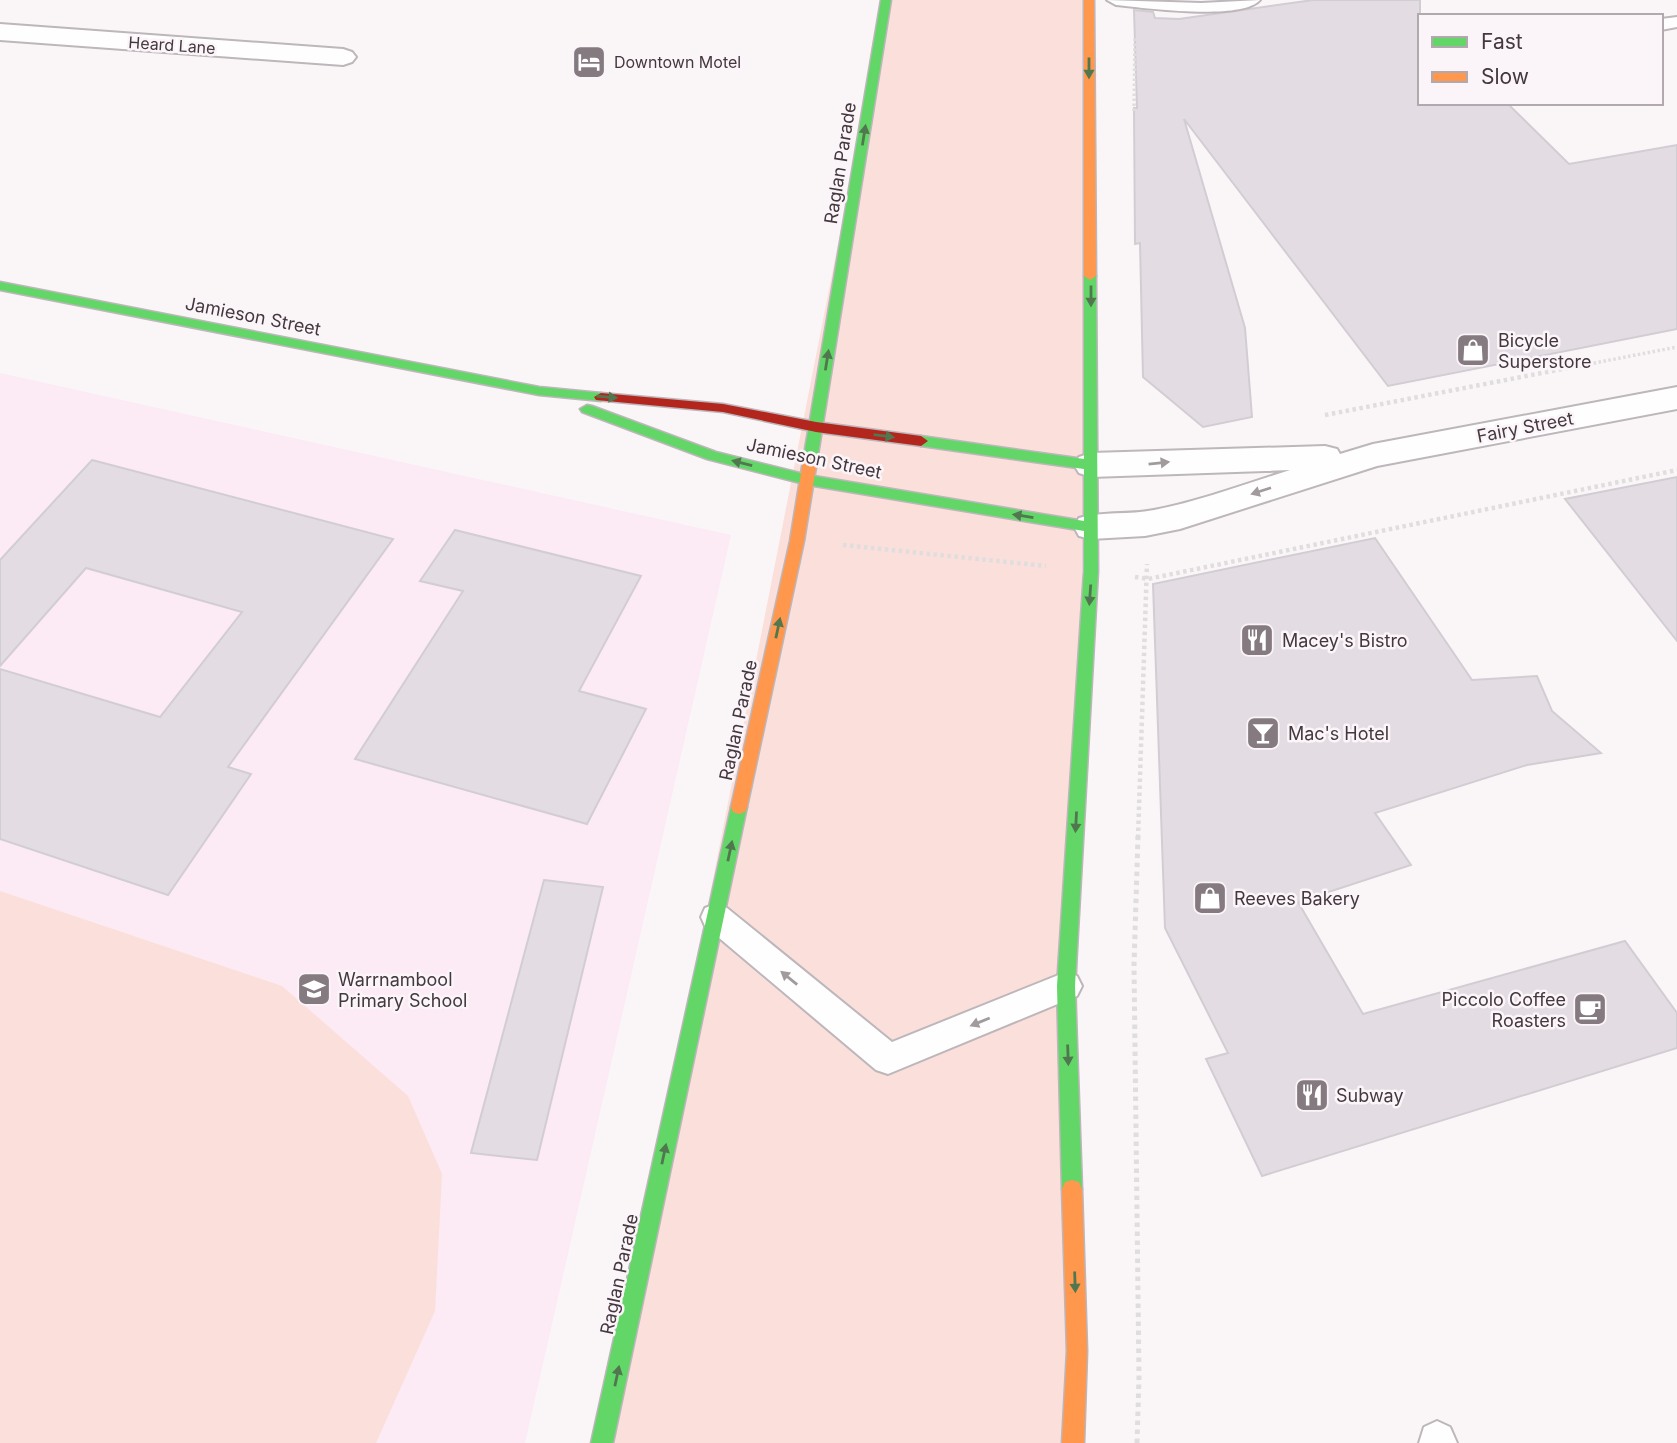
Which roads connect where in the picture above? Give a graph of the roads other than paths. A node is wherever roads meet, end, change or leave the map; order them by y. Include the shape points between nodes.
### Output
1 (886, 0) edge
2 (1089, 0) edge
3 (1116, 0) edge
4 (1251, 0) edge
5 (0, 32) edge
6 (343, 57) dead end
7 (0, 286) edge
8 (539, 391) junction
9 (1677, 398) edge
10 (816, 427) junction
11 (1373, 455) junction
12 (1091, 465) junction
13 (808, 480) junction
14 (1091, 527) junction
15 (716, 917) junction
16 (1066, 986) junction
17 (602, 1443) edge
18 (1073, 1443) edge

10 -> 1 main road, Raglan Parade
2 -> 12 main road
3 - 4 lane via 1201,8
5 - 6 street, Heard Lane
7 - 8 main road, Jamieson Street
8 -> 10 main road, Jamieson Street via 723,408
13 -> 8 main road, Jamieson Street via 712,456
9 - 11 street, Fairy Street
10 -> 12 main road, Jamieson Street
10 - 13 main road, Raglan Parade
12 -> 11 street, Fairy Street
11 -> 14 street, Fairy Street via 1180,517
12 - 14 main road
14 -> 13 main road, Jamieson Street
15 -> 13 main road, Raglan Parade
14 -> 16 main road
16 -> 15 lane via 888,1059
17 -> 15 main road, Raglan Parade
16 -> 18 main road via 1077,1351

